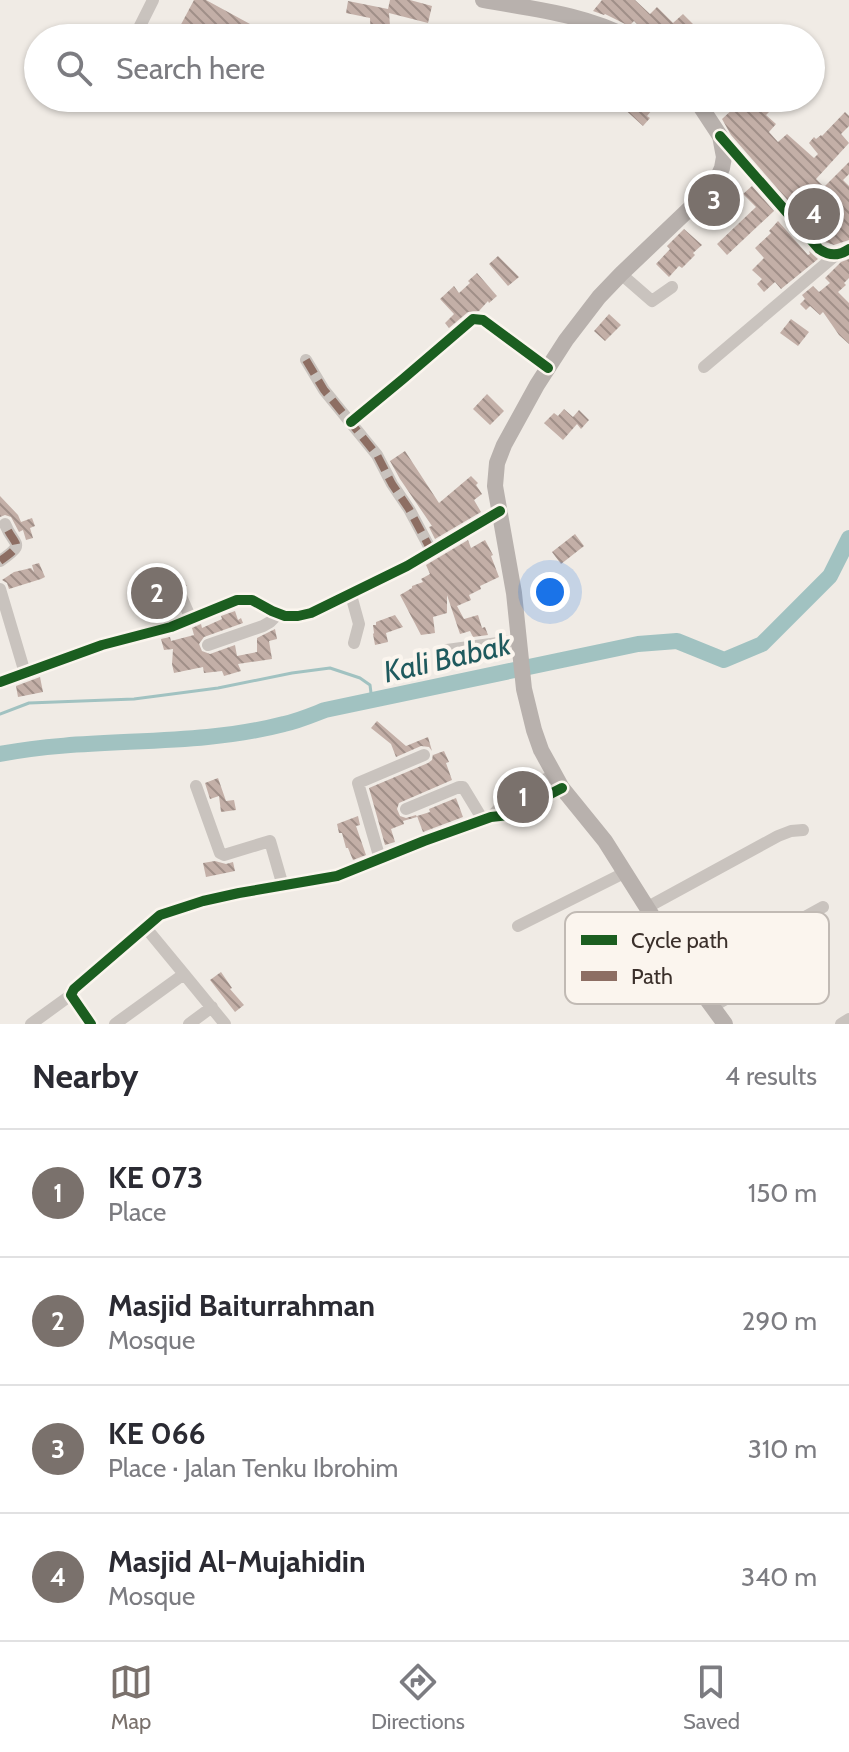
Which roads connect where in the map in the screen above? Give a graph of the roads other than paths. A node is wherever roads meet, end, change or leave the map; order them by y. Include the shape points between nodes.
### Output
1 (153, 0) edge
2 (483, 0) edge
3 (522, 3) edge
4 (141, 24) edge
5 (597, 24) edge
6 (704, 112) edge
7 (720, 136) junction
8 (843, 252) edge
9 (621, 274) junction
10 (672, 287) dead end
11 (306, 360) dead end
12 (704, 367) dead end
13 (548, 368) junction
14 (351, 422) junction
15 (500, 511) junction
16 (5, 524) dead end
17 (432, 552) junction
18 (0, 561) edge
19 (0, 589) edge
20 (180, 594) dead end
21 (351, 595) junction
22 (278, 614) junction
23 (191, 619) junction
24 (354, 643) dead end
25 (520, 643) junction
26 (208, 645) dead end
27 (447, 650) dead end
28 (25, 673) junction
29 (0, 682) edge
30 (424, 755) dead end
31 (558, 782) junction
32 (196, 786) dead end
33 (406, 809) dead end
34 (487, 818) junction
35 (803, 830) dead end
36 (380, 859) junction
37 (626, 872) junction
38 (283, 886) junction
39 (823, 907) dead end
40 (646, 908) junction
41 (649, 912) edge
42 (814, 912) edge
43 (518, 926) dead end
44 (146, 928) junction
45 (184, 974) junction
46 (71, 995) junction
47 (736, 1004) edge
48 (212, 1007) junction
49 (717, 1018) edge
50 (849, 1019) edge
51 (31, 1024) edge
52 (91, 1024) edge
53 (115, 1024) edge
54 (189, 1024) edge
55 (225, 1024) edge
56 (841, 1024) edge

1 - 4 street
2 - 3 main road
3 - 5 main road
6 - 7 main road
7 - 8 street via 816,247 826,253
7 - 9 main road via 724,157 718,177
8 - 12 street
9 - 10 street via 652,301
9 - 13 main road
11 - 14 street
13 - 14 street via 483,320 473,319
13 - 15 main road via 500,452 495,486
14 - 17 street via 377,455
15 - 17 street
15 - 25 main road
16 - 18 street via 16,545
17 - 21 street
19 - 28 street
20 - 23 street
21 - 22 street via 305,615
21 - 24 street via 359,624
22 - 23 street via 242,599
22 - 26 street via 263,626
23 - 28 street
25 - 27 street
25 - 31 main road via 534,730
28 - 29 street
30 - 36 street via 358,783
31 - 34 street via 504,803
31 - 37 main road
32 - 38 street via 220,853 270,841
33 - 34 street via 463,787
34 - 36 street
35 - 40 street via 778,836
36 - 38 street via 337,876
37 - 40 main road
37 - 43 street
38 - 44 street via 203,901 160,915
39 - 42 street
40 - 41 main road
44 - 45 street
44 - 46 street
45 - 48 street
45 - 53 street
46 - 51 street
46 - 52 street
47 - 49 street
48 - 54 street
48 - 55 street
50 - 56 street

